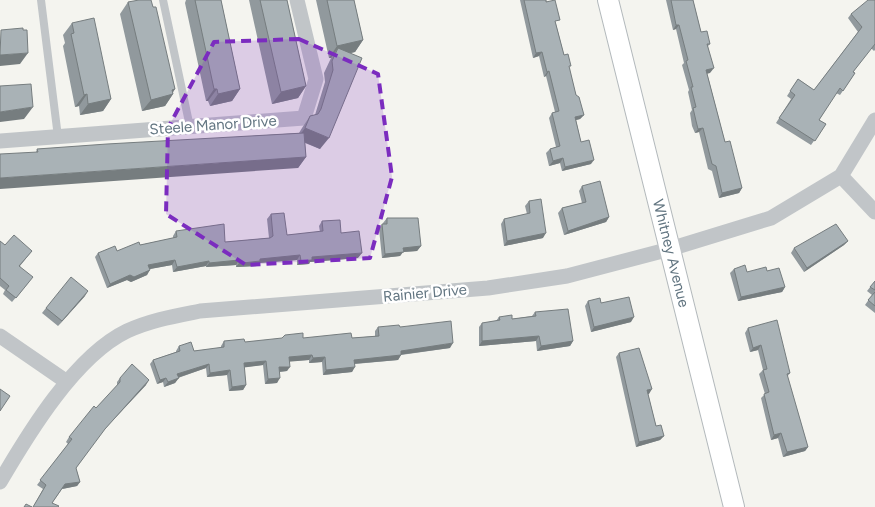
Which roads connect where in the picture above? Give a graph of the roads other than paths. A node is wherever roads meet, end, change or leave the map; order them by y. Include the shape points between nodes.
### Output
1 (41, 0) edge
2 (164, 0) edge
3 (297, 0) edge
4 (608, 0) edge
5 (875, 120) edge
6 (190, 127) junction
7 (58, 137) junction
8 (0, 141) edge
9 (841, 176) junction
10 (875, 212) edge
11 (670, 249) junction
12 (0, 336) edge
13 (68, 382) junction
14 (0, 482) edge
15 (734, 507) edge

1 - 7 lane
2 - 6 lane
3 - 6 street, Steele Manor Drive via 316,79 304,118
4 - 11 main road, Whitney Avenue
5 - 9 street, Rainier Drive
6 - 7 street, Steele Manor Drive
7 - 8 street, Steele Manor Drive
9 - 10 street
9 - 11 street, Rainier Drive via 771,218
11 - 13 street, Rainier Drive via 567,276 488,288 200,311 160,318 125,332 96,352
11 - 15 main road, Whitney Avenue
12 - 13 street
13 - 14 street, Rainier Drive via 22,443

